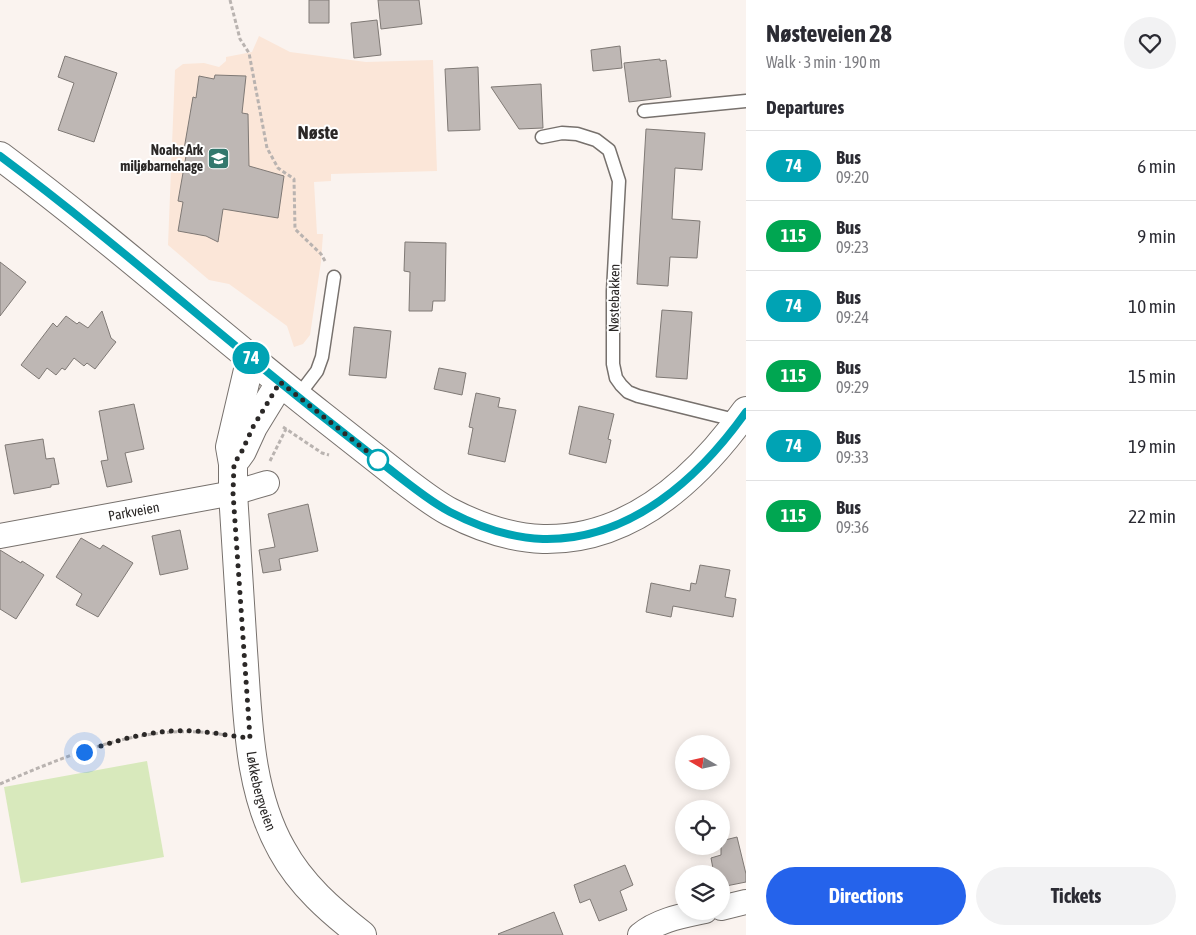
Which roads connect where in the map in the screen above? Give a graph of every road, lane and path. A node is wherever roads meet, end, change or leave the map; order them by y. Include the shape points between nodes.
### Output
1 (230, 0) edge
2 (746, 101) edge
3 (644, 111) dead end
4 (542, 137) dead end
5 (3, 164) edge
6 (316, 249) dead end
7 (334, 277) dead end
8 (254, 360) junction
9 (289, 390) junction
10 (744, 418) edge
11 (286, 429) dead end
12 (234, 464) junction
13 (264, 484) joint
14 (233, 493) junction
15 (0, 536) edge
16 (250, 738) junction
17 (0, 784) edge
18 (746, 902) edge
19 (730, 906) edge
20 (675, 918) edge
21 (362, 935) edge
22 (640, 935) edge

1 - 6 path via 240,39 249,52 267,148 278,168 294,179 295,229
2 - 3 lane
4 - 10 lane, Nøstebakken via 562,133 596,140 609,150 619,181 613,364 621,385 638,396
5 - 8 main road via 118,249
7 - 9 lane via 317,371
8 - 9 main road
8 - 12 main road, Løkkebergveien via 245,380 230,448
9 - 10 main road via 438,505 484,528 542,539 582,536 615,526 649,508 672,493 704,464
9 - 12 main road, Løkkebergveien via 253,427
11 - 13 path via 264,472
12 - 14 main road, Løkkebergveien
13 - 14 street, Parkveien
14 - 15 street, Parkveien
14 - 16 main road, Løkkebergveien
16 - 17 path via 191,731 147,734 100,746
16 - 21 main road, Løkkebergveien via 256,782 270,827 282,851 313,893
18 - 19 street
20 - 22 street via 648,928

